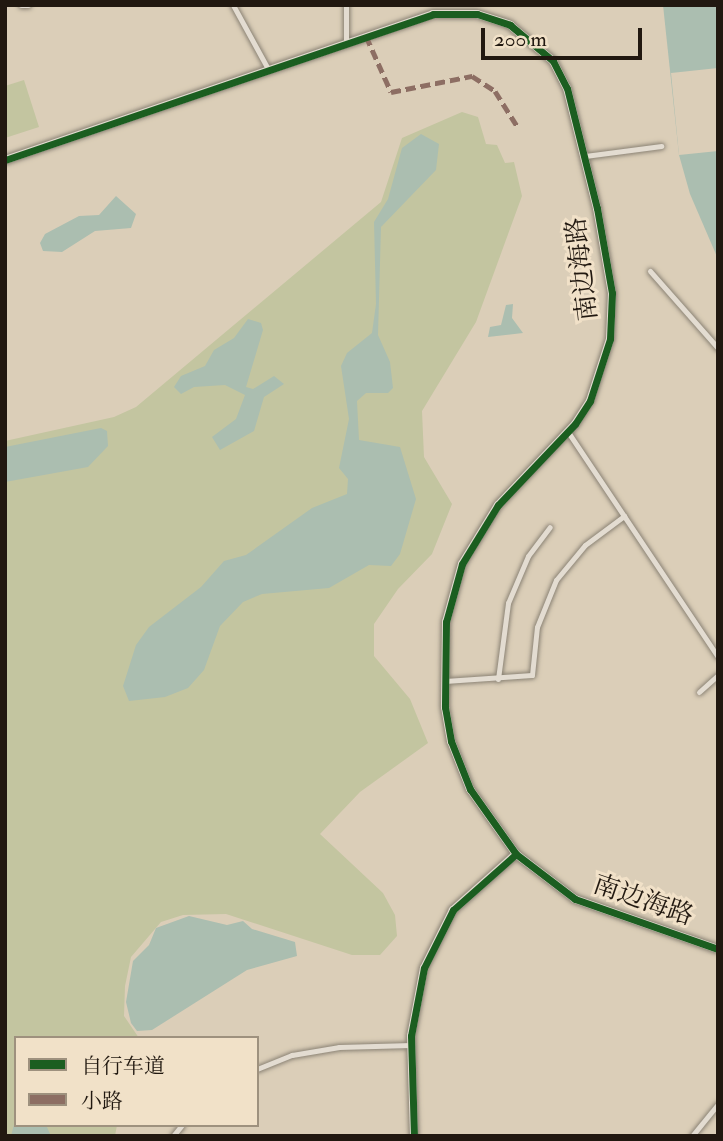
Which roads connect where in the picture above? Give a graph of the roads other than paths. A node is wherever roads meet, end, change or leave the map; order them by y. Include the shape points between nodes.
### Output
1 (21, 5) edge
2 (28, 5) edge
3 (233, 5) edge
4 (346, 5) edge
5 (346, 43) junction
6 (268, 69) junction
7 (662, 146) dead end
8 (585, 156) junction
9 (5, 160) edge
10 (650, 271) dead end
11 (718, 348) edge
12 (568, 432) junction
13 (624, 516) junction
14 (550, 527) dead end
15 (718, 657) edge
16 (718, 675) edge
17 (498, 679) junction
18 (442, 681) junction
19 (699, 692) dead end
20 (516, 854) junction
21 (718, 950) edge
22 (411, 1045) junction
23 (259, 1068) edge
24 (718, 1104) edge
25 (414, 1136) edge
26 (692, 1136) edge

1 - 2 street
3 - 6 street
4 - 5 street
5 - 6 street, 南边海路
5 - 8 street, 南边海路 via 433,14 477,14 510,25 553,61 567,88
6 - 9 street, 南边海路
7 - 8 street
8 - 12 street, 南边海路 via 607,255 613,313 604,365 590,401
10 - 11 street
12 - 13 street
12 - 18 street, 南边海路 via 498,505 462,564 446,622
13 - 15 street
13 - 17 street via 585,545 556,580 537,627 532,675
14 - 17 street via 528,556 508,603
16 - 19 street
17 - 18 street
18 - 20 street, 南边海路 via 459,763 483,813
20 - 21 street, 南边海路 via 575,899
20 - 22 street via 472,891 437,936 415,1002
22 - 23 street via 339,1046 292,1055
22 - 25 street
24 - 26 street

